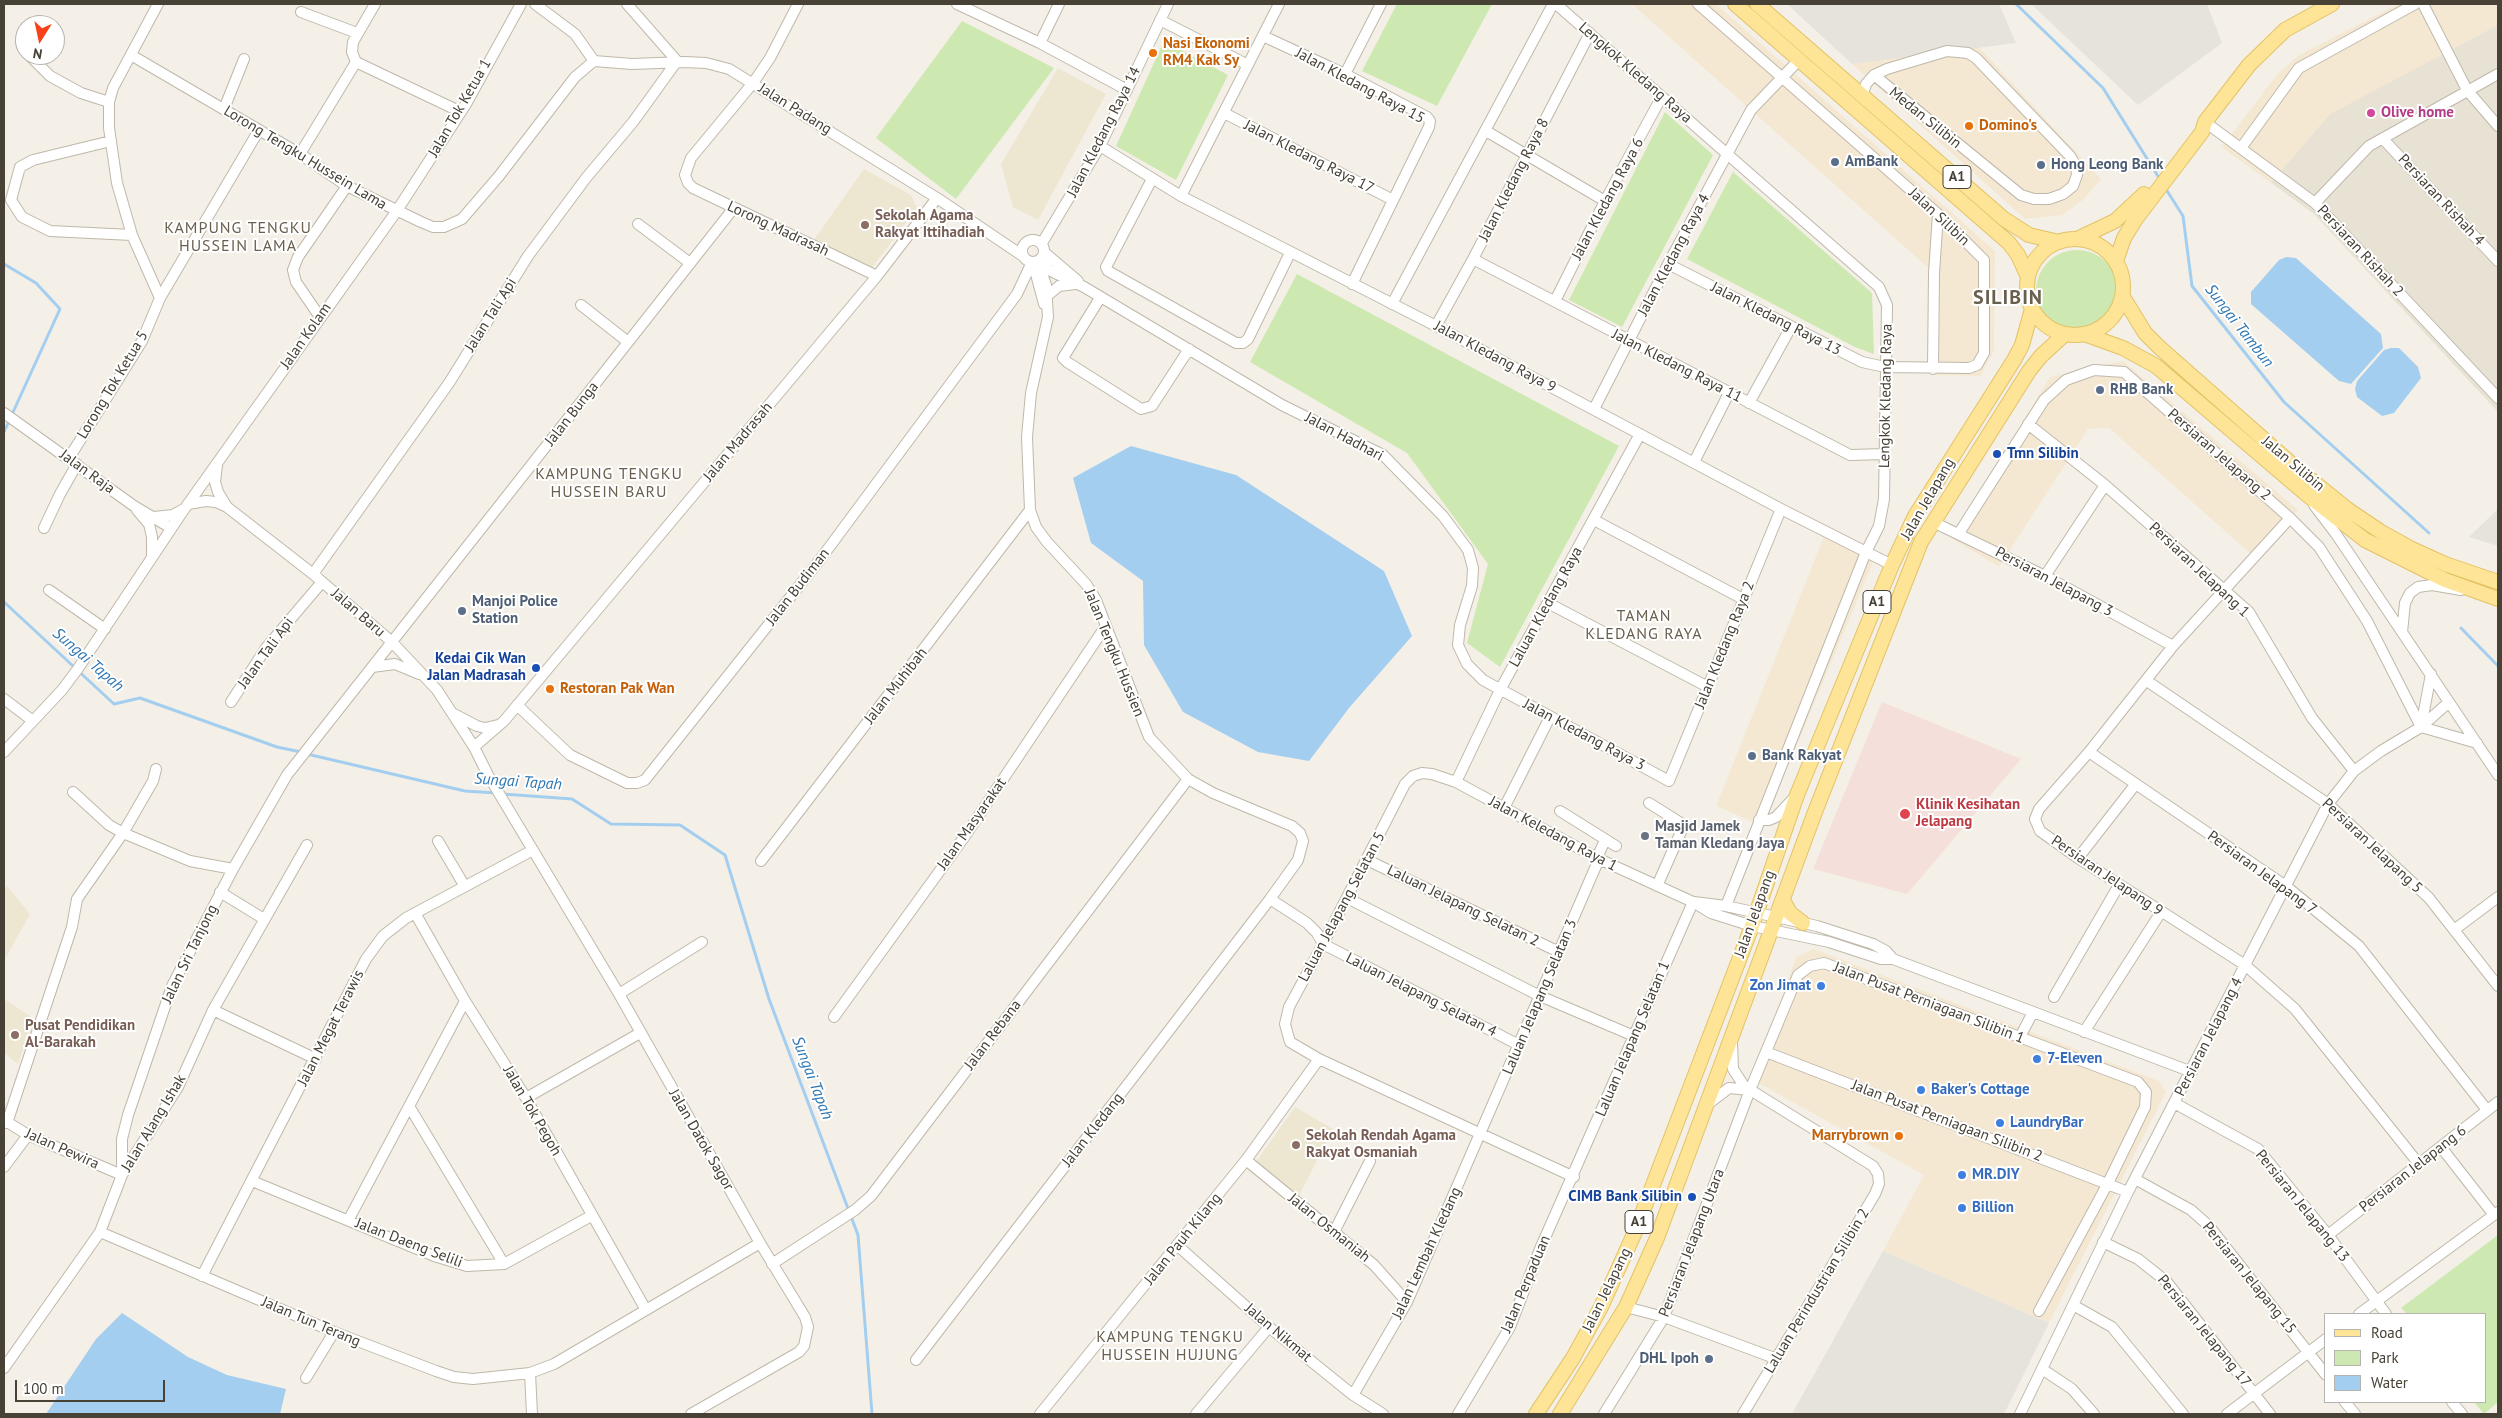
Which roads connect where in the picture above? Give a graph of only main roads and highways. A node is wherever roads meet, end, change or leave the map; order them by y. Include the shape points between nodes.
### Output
1 (1735, 4) edge
2 (1757, 4) edge
3 (2332, 4) edge
4 (1791, 35) junction
5 (1798, 60) junction
6 (1858, 89) junction
7 (1866, 119) junction
8 (2140, 206) junction
9 (2076, 239) junction
10 (2059, 242) junction
11 (2116, 261) junction
12 (2028, 278) junction
13 (2123, 297) junction
14 (2032, 309) junction
15 (2065, 334) junction
16 (2084, 334) junction
17 (2498, 582) edge
18 (2498, 599) edge
19 (1784, 900) junction
20 (1803, 923) road end
21 (1536, 1414) edge
22 (1560, 1414) edge

1 - 5 main road, Jalan Silibin / A1
2 - 4 main road, A1
3 - 8 main road via 2285,30 2249,65 2205,122 2202,132
4 - 5 main road via 1800,50
4 - 6 main road, A1
5 - 6 main road via 1814,61 1838,82
5 - 7 main road, Jalan Silibin / A1
6 - 7 main road
6 - 10 main road, A1 via 2016,229
7 - 12 main road, Jalan Silibin / A1 via 2009,242
8 - 9 main road
8 - 11 main road
9 - 10 main road, A1
9 - 11 main road, A1 via 2102,247
10 - 12 main road, A1 via 2038,256
11 - 13 main road via 2123,278
12 - 14 main road, A1 via 2027,294
13 - 16 main road via 2110,320
13 - 17 main road, Jalan Silibin via 2145,333 2159,347 2294,466 2347,508 2410,548
14 - 15 main road via 2046,325
14 - 21 main road, Jalan Jelapang / A1 via 2022,345 2014,360 1915,516 1892,565 1797,795 1754,920 1636,1232 1573,1358
15 - 16 main road
15 - 19 main road, Jalan Jelapang / A1 via 2029,371 1921,542 1871,665
16 - 18 main road, Jalan Silibin via 2130,351 2156,366 2365,540 2422,570
19 - 20 main road via 1790,913
19 - 22 main road, Jalan Jelapang / A1 via 1657,1238 1626,1307

